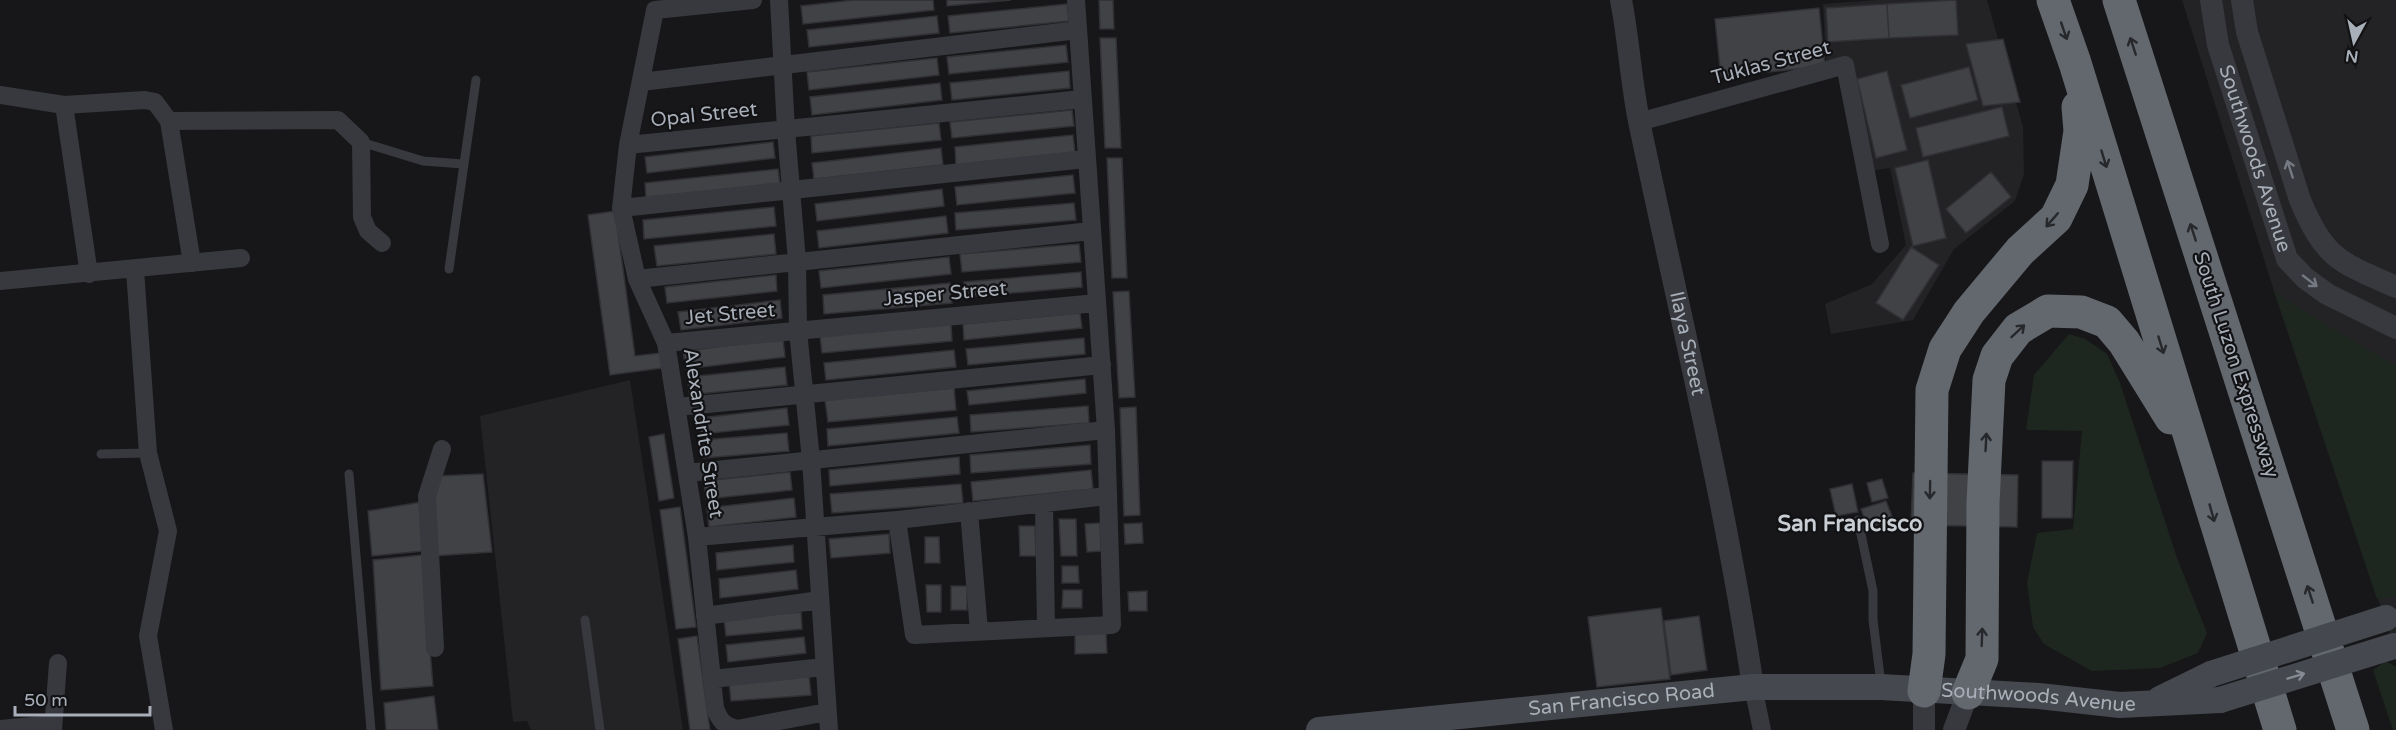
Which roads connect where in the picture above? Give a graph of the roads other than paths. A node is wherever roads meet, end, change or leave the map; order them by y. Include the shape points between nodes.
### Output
1 (753, 0) edge
2 (779, 0) edge
3 (1076, 0) edge
4 (1621, 0) edge
5 (2053, 0) edge
6 (2119, 0) edge
7 (2211, 0) edge
8 (2242, 0) edge
9 (1078, 30) junction
10 (2075, 63) junction
11 (782, 65) junction
12 (476, 80) dead end
13 (641, 81) junction
14 (0, 95) edge
15 (1082, 99) junction
16 (64, 105) junction
17 (169, 121) junction
18 (1639, 122) junction
19 (786, 130) junction
20 (361, 142) junction
21 (628, 145) junction
22 (1086, 159) junction
23 (463, 164) junction
24 (792, 190) junction
25 (621, 208) junction
26 (2310, 224) junction
27 (1092, 231) junction
28 (2278, 234) junction
29 (382, 243) dead end
30 (1880, 244) dead end
31 (241, 258) dead end
32 (797, 261) junction
33 (192, 263) junction
34 (448, 269) dead end
35 (135, 270) junction
36 (89, 274) junction
37 (637, 279) junction
38 (0, 281) edge
39 (2396, 287) edge
40 (1097, 303) junction
41 (2396, 328) edge
42 (798, 331) junction
43 (666, 343) junction
44 (1102, 365) junction
45 (805, 393) junction
46 (677, 407) junction
47 (1106, 430) junction
48 (442, 449) dead end
49 (148, 453) junction
50 (101, 454) dead end
51 (2195, 457) junction
52 (811, 460) junction
53 (687, 472) junction
54 (349, 474) dead end
55 (1107, 496) junction
56 (1044, 504) junction
57 (969, 511) junction
58 (897, 520) junction
59 (1858, 520) dead end
60 (815, 526) junction
61 (697, 537) junction
62 (820, 600) junction
63 (705, 616) junction
64 (2391, 617) edge
65 (585, 620) dead end
66 (1046, 628) junction
67 (979, 631) junction
68 (2395, 646) edge
69 (435, 648) dead end
70 (58, 663) dead end
71 (824, 667) junction
72 (712, 679) junction
73 (1753, 687) junction
74 (1881, 687) junction
75 (1924, 691) junction
76 (1968, 693) junction
77 (2151, 704) junction
78 (828, 721) edge
79 (53, 727) edge
80 (0, 729) edge
81 (164, 730) edge
82 (371, 730) edge
83 (600, 730) edge
84 (1319, 730) edge
85 (1762, 730) edge
86 (1924, 730) edge
87 (1954, 730) edge
88 (2280, 730) edge
89 (2353, 730) edge

1 - 13 street, Alexandrite Street via 655,10
2 - 11 street
3 - 9 street
4 - 18 street, Ilaya Street
5 -> 10 highway
89 -> 6 highway, South Luzon Expressway
7 - 28 street, Southwoods Avenue via 2218,45
26 -> 8 street, Southwoods Avenue via 2247,32
9 - 11 street
9 - 15 street
10 -> 51 highway
10 -> 75 highway via 2080,131 2072,185 2056,218 2020,251 1969,312 1945,349 1932,390 1929,654
11 - 13 street
11 - 19 street
12 - 23 lane
13 - 21 street, Alexandrite Street
14 - 16 street
15 - 19 street, Opal Street
15 - 22 street
16 - 17 street via 144,100 155,102
16 - 36 street
17 - 20 street via 332,119 349,128
17 - 33 street
18 - 30 street, Tuklas Street via 1845,65
18 - 73 street, Ilaya Street via 1692,363
19 - 21 street, Opal Street
19 - 24 street
20 - 23 lane via 423,161
20 - 29 street via 362,217 368,231
21 - 25 street, Alexandrite Street
22 - 24 street
22 - 27 street
23 - 34 lane
24 - 25 street
24 - 32 street
25 - 37 street, Alexandrite Street
26 - 28 street
26 - 39 street, Southwoods Avenue via 2328,252
27 - 32 street
27 - 40 street
28 -> 41 street, Southwoods Avenue via 2287,259 2305,278 2327,294
31 - 33 street
32 - 37 street
32 - 42 street
33 - 35 street
35 - 36 street
35 - 49 street
36 - 38 street
37 - 43 street, Alexandrite Street
40 - 42 street, Jasper Street
40 - 44 street
42 - 43 street, Jet Street
42 - 45 street
43 - 46 street, Alexandrite Street
44 - 45 street
44 - 47 street
45 - 46 street
45 - 52 street
46 - 53 street, Alexandrite Street
47 - 52 street
47 - 55 street
48 - 69 street via 427,496
49 - 50 lane
49 - 81 street via 168,531 148,636
76 -> 51 highway via 1982,659 1989,380 1997,356 2018,329 2048,311 2081,312 2107,322 2124,342
51 -> 88 highway
52 - 53 street
52 - 60 street
53 - 61 street, Alexandrite Street
54 - 82 lane
55 - 56 street
55 - 66 street via 1112,625
56 - 57 street
56 - 66 street
57 - 58 street
57 - 67 street
58 - 60 street
58 - 67 street via 914,635
59 - 74 lane via 1873,591
60 - 61 street
60 - 62 street
61 - 63 street, Alexandrite Street
62 - 63 street
62 - 71 street
63 - 72 street, Alexandrite Street
64 - 77 main road, Southwoods Avenue, bridge via 2211,674
65 - 83 lane
66 - 67 street
77 -> 68 main road, Southwoods Avenue, bridge via 2220,700
70 - 79 street
71 - 72 street
71 - 78 street
72 - 78 street, Alexandrite Street via 715,708 725,726 737,729
73 - 74 main road, San Francisco Road
73 - 84 main road, San Francisco Road
73 - 85 street
74 - 75 main road, San Francisco Road
75 - 76 main road, Southwoods Avenue
75 - 86 street
76 - 77 main road, Southwoods Avenue
76 - 87 street
79 - 80 street

